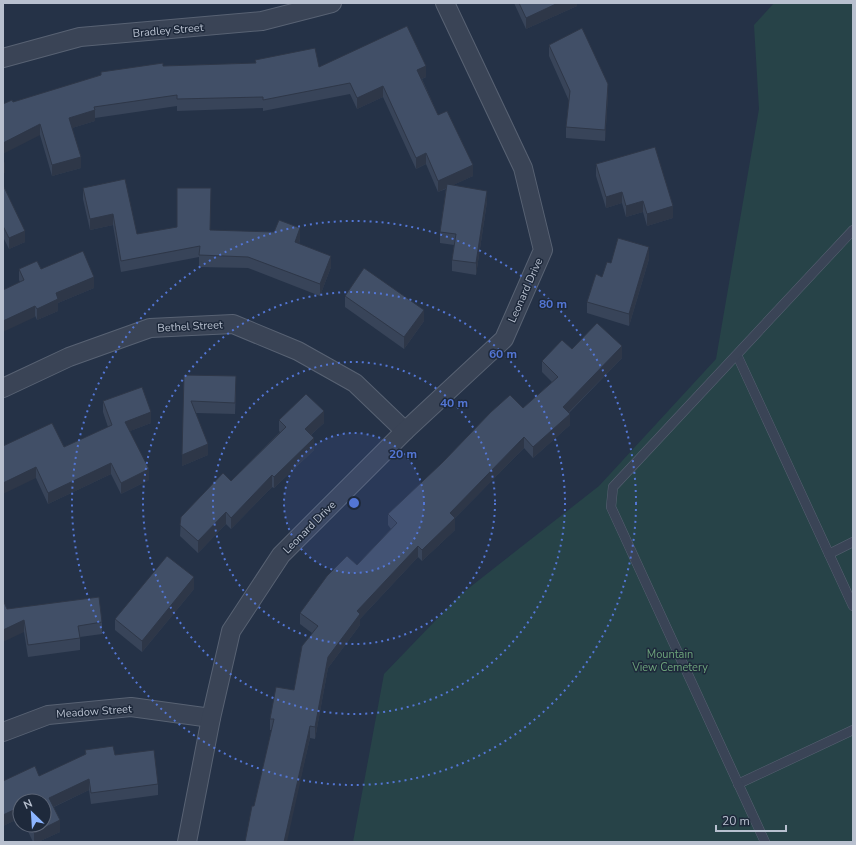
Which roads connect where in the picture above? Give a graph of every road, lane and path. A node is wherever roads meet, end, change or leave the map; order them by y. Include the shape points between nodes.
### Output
1 (332, 3) edge
2 (445, 3) edge
3 (3, 58) edge
4 (853, 230) edge
5 (737, 355) junction
6 (3, 388) edge
7 (404, 431) junction
8 (853, 542) edge
9 (829, 554) junction
10 (853, 606) edge
11 (211, 718) junction
12 (853, 730) edge
13 (3, 732) edge
14 (738, 784) junction
15 (187, 842) edge
16 (765, 842) edge

1 - 3 street, Bradley Street via 262,22 80,37
2 - 7 street, Leonard Drive via 523,168 543,250 504,338
4 - 5 lane
5 - 9 lane
5 - 14 lane via 613,488 611,507
6 - 7 street, Bethel Street via 69,357 150,328 233,324 298,351 355,383
7 - 11 street, Leonard Drive via 280,555 230,630
8 - 9 lane
9 - 10 lane
11 - 13 street, Meadow Street via 131,707 48,714
11 - 15 street, Leonard Drive
12 - 14 lane
14 - 16 lane

